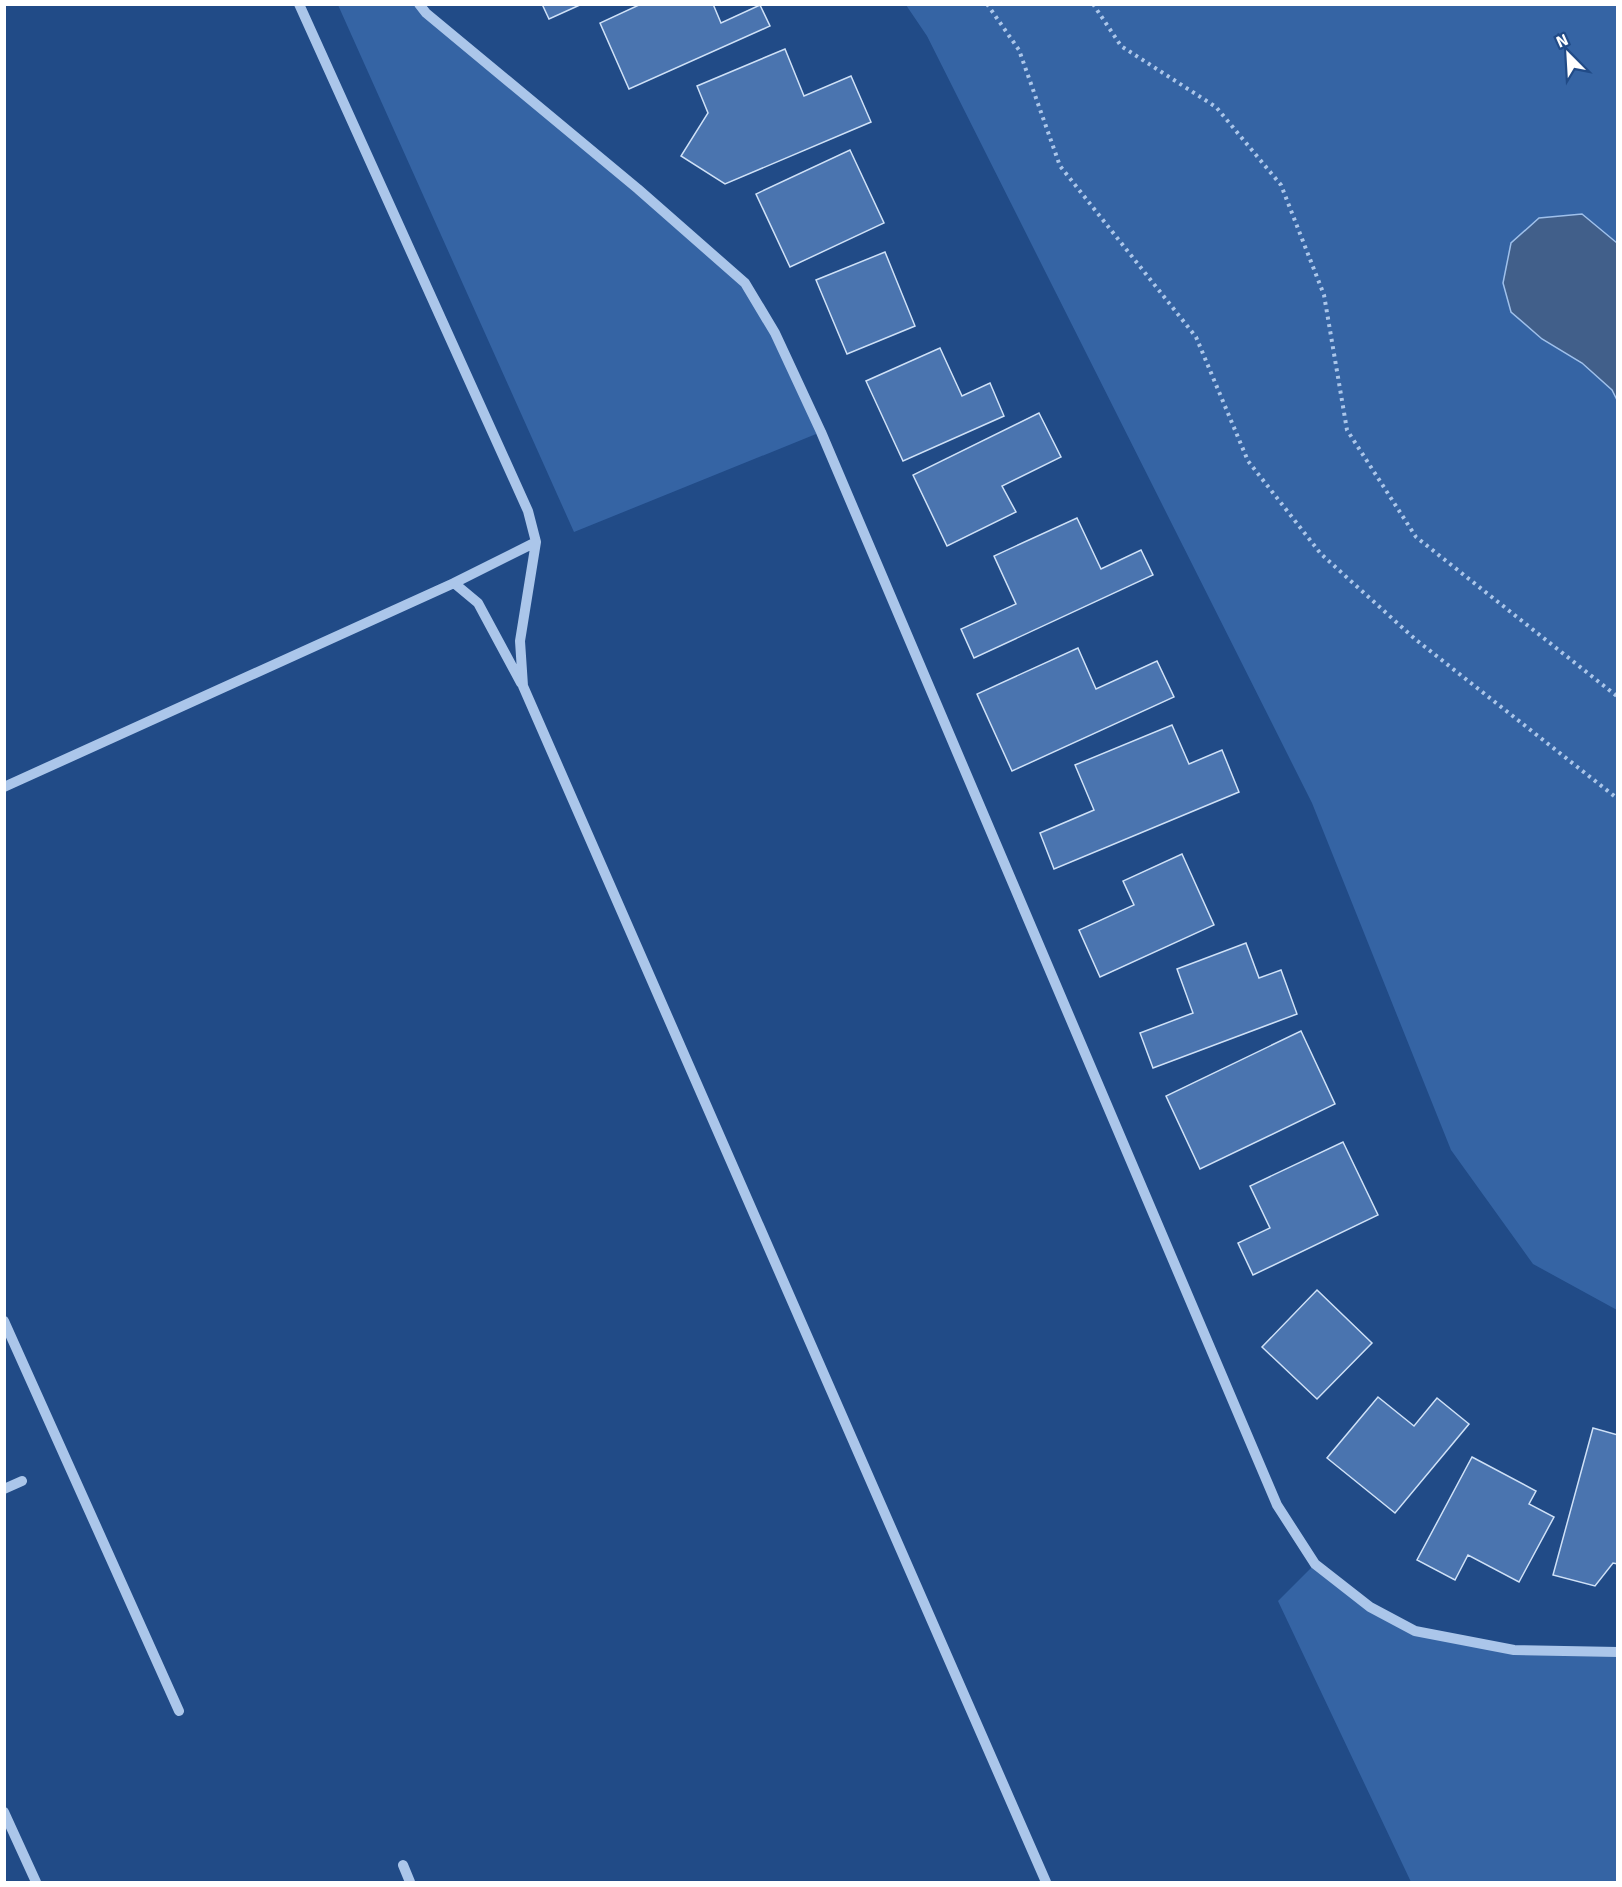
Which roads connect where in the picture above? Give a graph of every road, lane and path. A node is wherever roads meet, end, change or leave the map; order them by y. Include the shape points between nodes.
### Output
1 (299, 4) edge
2 (419, 4) edge
3 (987, 4) edge
4 (1093, 4) edge
5 (536, 542) junction
6 (454, 583) junction
7 (523, 686) junction
8 (1617, 697) edge
9 (4, 787) edge
10 (1617, 799) edge
11 (4, 1321) edge
12 (22, 1481) dead end
13 (4, 1490) edge
14 (1617, 1652) edge
15 (179, 1712) dead end
16 (4, 1812) edge
17 (403, 1865) dead end
18 (36, 1882) edge
19 (410, 1882) edge
20 (1046, 1882) edge

1 - 5 street via 528,511
2 - 14 street via 745,283 776,333 1277,1506 1315,1564 1370,1607 1415,1630 1514,1650
3 - 10 path via 1019,50 1060,166 1196,336 1248,461 1321,554 1415,639
4 - 8 path via 1121,46 1216,107 1281,184 1324,296 1347,429 1416,537
5 - 6 street
5 - 7 street via 520,641
6 - 7 street via 478,603
6 - 9 street
7 - 20 street
11 - 15 street
12 - 13 street
16 - 18 street
17 - 19 street

